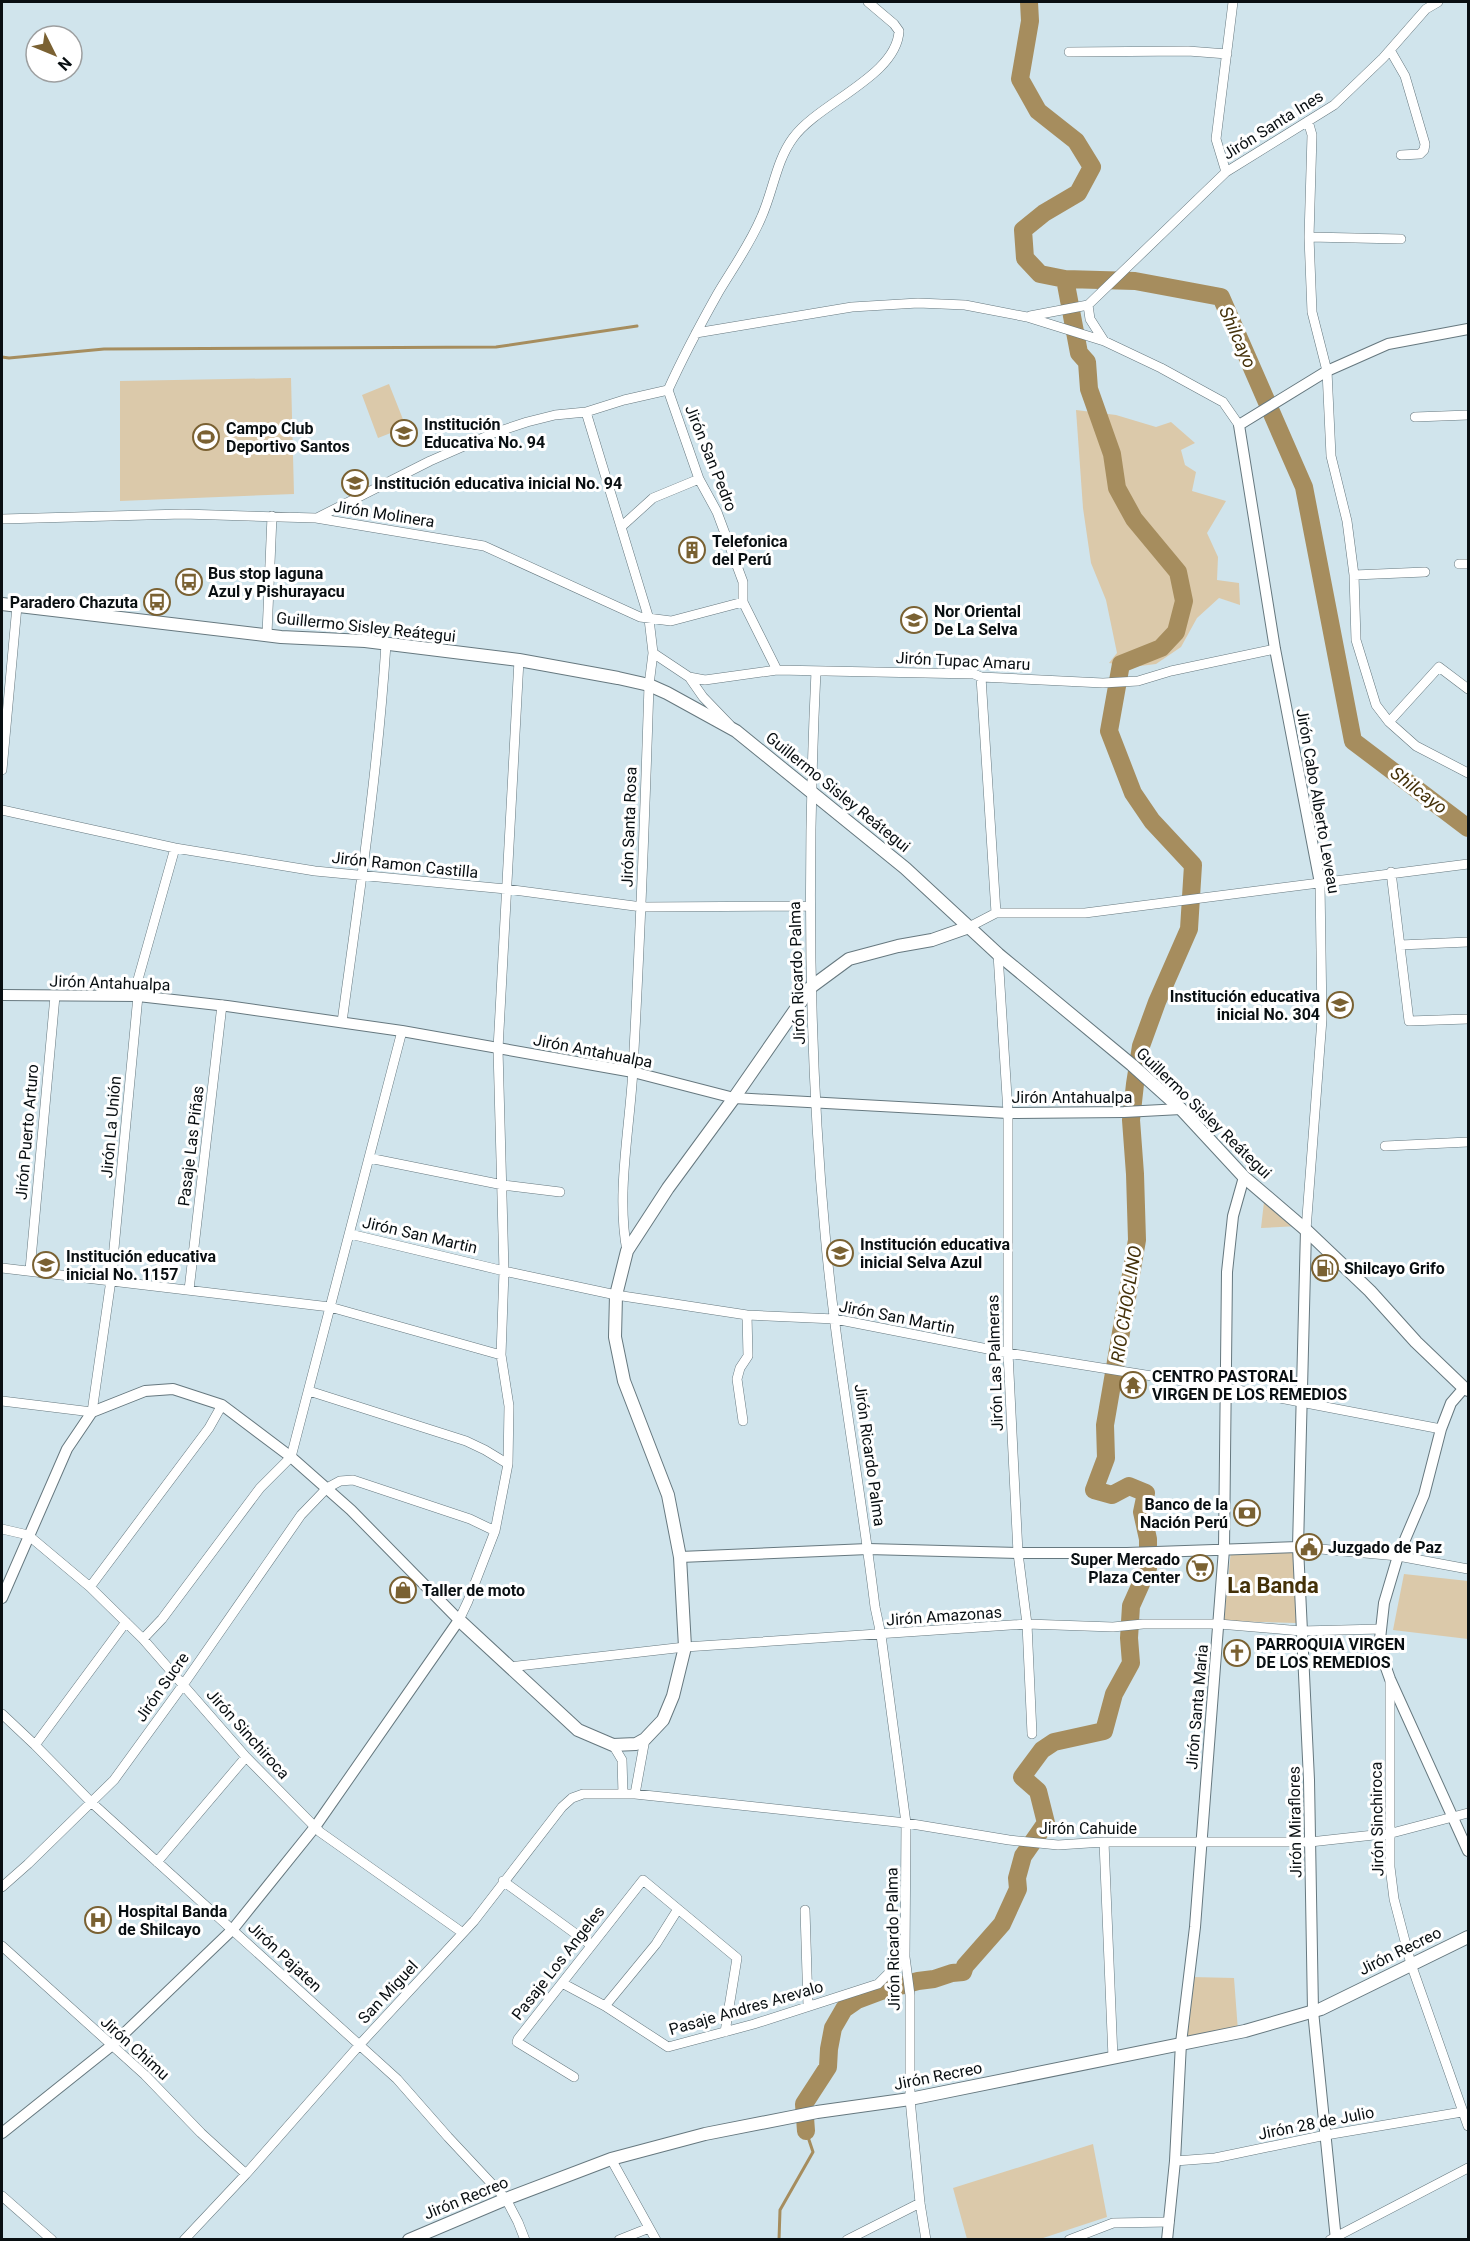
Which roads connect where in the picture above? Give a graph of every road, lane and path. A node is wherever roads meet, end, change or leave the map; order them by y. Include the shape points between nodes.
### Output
1 (868, 2) edge
2 (1233, 2) edge
3 (1438, 2) edge
4 (1390, 50) junction
5 (1069, 52) dead end
6 (1227, 54) junction
7 (1308, 121) junction
8 (1401, 155) dead end
9 (1226, 172) junction
10 (1309, 237) junction
11 (1401, 239) dead end
12 (1088, 305) junction
13 (1028, 317) junction
14 (1468, 328) edge
15 (696, 333) junction
16 (1104, 341) junction
17 (1323, 373) junction
18 (668, 390) junction
19 (586, 412) junction
20 (1468, 415) edge
21 (1415, 417) dead end
22 (1243, 423) junction
23 (699, 478) junction
24 (272, 516) junction
25 (316, 518) junction
26 (2, 519) edge
27 (621, 527) junction
28 (1425, 572) dead end
29 (1354, 575) junction
30 (743, 602) junction
31 (2, 604) edge
32 (17, 606) junction
33 (649, 619) junction
34 (267, 634) junction
35 (386, 644) junction
36 (1275, 648) junction
37 (653, 653) junction
38 (519, 660) junction
39 (777, 670) junction
40 (816, 671) junction
41 (689, 677) junction
42 (981, 677) junction
43 (649, 685) junction
44 (1468, 689) edge
45 (1389, 722) junction
46 (736, 731) junction
47 (2, 770) edge
48 (1468, 773) edge
49 (810, 790) junction
50 (2, 810) edge
51 (175, 848) junction
52 (1468, 864) edge
53 (1390, 872) junction
54 (362, 876) junction
55 (1320, 883) junction
56 (506, 890) junction
57 (809, 906) junction
58 (642, 907) junction
59 (996, 913) junction
60 (969, 927) junction
61 (1468, 942) edge
62 (1400, 945) junction
63 (998, 954) junction
64 (812, 987) junction
65 (2, 995) edge
66 (55, 996) junction
67 (138, 996) junction
68 (222, 1005) junction
69 (1468, 1019) edge
70 (342, 1022) junction
71 (402, 1031) junction
72 (498, 1049) junction
73 (633, 1072) junction
74 (734, 1098) junction
75 (816, 1103) junction
76 (1181, 1109) junction
77 (1008, 1113) junction
78 (1468, 1142) edge
79 (1385, 1146) dead end
80 (369, 1158) junction
81 (1244, 1177) junction
82 (503, 1185) junction
83 (560, 1192) dead end
84 (1306, 1230) junction
85 (350, 1234) junction
86 (627, 1251) junction
87 (2, 1268) edge
88 (30, 1270) junction
89 (504, 1271) junction
90 (111, 1280) junction
91 (189, 1290) junction
92 (616, 1295) junction
93 (330, 1307) junction
94 (747, 1315) junction
95 (835, 1319) junction
96 (1008, 1353) junction
97 (501, 1355) junction
98 (1227, 1389) junction
99 (1466, 1389) edge
100 (309, 1391) junction
101 (2, 1401) edge
102 (1303, 1402) junction
103 (222, 1405) junction
104 (92, 1412) junction
105 (743, 1421) dead end
106 (1441, 1429) junction
107 (291, 1457) junction
108 (508, 1464) junction
109 (327, 1488) junction
110 (2, 1529) edge
111 (495, 1531) junction
112 (28, 1535) junction
113 (1298, 1547) junction
114 (868, 1549) junction
115 (1224, 1549) junction
116 (1018, 1553) junction
117 (1398, 1556) junction
118 (680, 1557) junction
119 (1468, 1569) edge
120 (90, 1587) junction
121 (2, 1598) edge
122 (459, 1620) junction
123 (126, 1622) junction
124 (1219, 1623) junction
125 (1027, 1624) junction
126 (1381, 1629) junction
127 (1301, 1631) junction
128 (882, 1635) junction
129 (143, 1639) junction
130 (685, 1647) junction
131 (509, 1667) junction
132 (1390, 1679) junction
133 (183, 1685) junction
134 (2, 1714) edge
135 (1032, 1734) dead end
136 (645, 1739) junction
137 (35, 1745) junction
138 (614, 1745) junction
139 (246, 1757) junction
140 (623, 1794) junction
141 (635, 1794) junction
142 (91, 1802) junction
143 (1468, 1814) edge
144 (1453, 1816) junction
145 (906, 1823) junction
146 (315, 1827) junction
147 (1392, 1833) junction
148 (1104, 1842) junction
149 (1201, 1842) junction
150 (1310, 1842) junction
151 (1468, 1851) edge
152 (157, 1862) junction
153 (503, 1881) junction
154 (2, 1887) edge
155 (678, 1909) junction
156 (805, 1910) dead end
157 (232, 1929) junction
158 (463, 1933) junction
159 (1468, 1936) edge
160 (591, 1945) junction
161 (2, 1946) edge
162 (905, 1957) junction
163 (1411, 1964) junction
164 (562, 1983) junction
165 (605, 2006) junction
166 (808, 2006) junction
167 (1313, 2011) junction
168 (725, 2032) junction
169 (1181, 2043) junction
170 (111, 2046) junction
171 (359, 2046) junction
172 (1113, 2058) junction
173 (574, 2077) dead end
174 (910, 2099) junction
175 (1462, 2112) junction
176 (1468, 2126) edge
177 (2, 2133) edge
178 (1326, 2135) junction
179 (611, 2159) junction
180 (1175, 2161) junction
181 (1468, 2168) edge
182 (246, 2174) junction
183 (2, 2196) edge
184 (506, 2199) junction
185 (920, 2204) junction
186 (1169, 2222) junction
187 (649, 2228) junction
188 (1334, 2239) edge
189 (52, 2240) edge
190 (184, 2240) edge
191 (409, 2240) edge
192 (525, 2240) edge
193 (619, 2240) edge
194 (656, 2240) edge
195 (846, 2240) edge
196 (926, 2240) edge
197 (1069, 2240) edge
198 (1167, 2240) edge

1 - 15 street, Jirón San Pedro via 899,31 896,47 872,75 813,116 793,138 762,217
2 - 6 street
3 - 4 street, Jirón Santa Ines via 1426,9
4 - 7 street, Jirón Santa Ines via 1334,105
4 - 8 street via 1405,76 1425,144 1420,154
5 - 6 street
6 - 9 street via 1216,139
7 - 9 street, Jirón Santa Ines
7 - 10 street via 1312,135
9 - 12 street, Jirón Santa Ines
10 - 11 street
10 - 17 street via 1312,312
12 - 13 street
12 - 16 street via 1090,319
13 - 15 street via 965,305 852,306
13 - 16 street
14 - 17 street via 1388,344
15 - 18 street, Jirón San Pedro
16 - 22 street via 1223,402
17 - 22 street
17 - 29 street via 1331,456 1347,521
18 - 19 street
18 - 23 street, Jirón San Pedro
19 - 25 street via 555,415 494,434
19 - 27 street, Jirón Santa Rosa
20 - 21 street
22 - 36 street, Jirón Cabo Alberto Leveau
23 - 27 street via 653,498
23 - 30 street, Jirón San Pedro via 717,512 743,582
24 - 25 street, Jirón Molinera
24 - 26 street, Jirón Molinera
24 - 34 street
25 - 33 street, Jirón Molinera via 484,546
27 - 33 street, Jirón Santa Rosa
28 - 29 street
29 - 45 street via 1356,640 1376,705
30 - 33 street, Jirón Molinera via 671,621
30 - 39 street, Jirón San Pedro
31 - 32 main road, Guillermo Sisley Reátegui
32 - 34 main road, Guillermo Sisley Reátegui
32 - 47 street
33 - 37 street, Jirón Santa Rosa
34 - 35 main road, Guillermo Sisley Reátegui
35 - 38 main road, Guillermo Sisley Reátegui
35 - 54 street
36 - 42 street, Jirón Tupac Amaru via 1138,681
36 - 55 street, Jirón Cabo Alberto Leveau
37 - 41 street
37 - 43 street, Jirón Santa Rosa
38 - 43 main road, Guillermo Sisley Reátegui
38 - 56 street
39 - 40 street, Jirón Tupac Amaru
39 - 41 street, Jirón Tupac Amaru via 705,680
40 - 42 street, Jirón Tupac Amaru
40 - 49 street, Jirón Ricardo Palma
41 - 46 street
42 - 59 street
43 - 46 main road, Guillermo Sisley Reátegui
43 - 58 street, Jirón Santa Rosa
44 - 45 street via 1439,667
45 - 48 street via 1416,746
46 - 49 main road, Guillermo Sisley Reátegui
49 - 57 street, Jirón Ricardo Palma
49 - 60 main road, Guillermo Sisley Reátegui
50 - 51 street, Jirón Ramon Castilla
51 - 54 street, Jirón Ramon Castilla
51 - 67 street, Jirón La Unión via 140,969
52 - 53 street
53 - 55 street
53 - 62 street
54 - 56 street, Jirón Ramon Castilla
54 - 70 street
55 - 59 street via 1085,913
55 - 84 street, Jirón Cabo Alberto Leveau via 1322,1019
56 - 58 street, Jirón Ramon Castilla
56 - 72 street
57 - 58 street, Jirón Ramon Castilla
57 - 64 street, Jirón Ricardo Palma
58 - 73 street, Jirón Santa Rosa
59 - 60 street
60 - 63 main road, Guillermo Sisley Reátegui
60 - 64 main road via 932,940 849,959
61 - 62 street
62 - 69 street via 1409,1021
63 - 76 main road, Guillermo Sisley Reátegui
63 - 77 street, Jirón Las Palmeras
64 - 74 main road
64 - 75 street, Jirón Ricardo Palma
65 - 66 street, Jirón Antahualpa
66 - 67 street, Jirón Antahualpa
66 - 88 street, Jirón Puerto Arturo
67 - 68 street, Jirón Antahualpa
67 - 90 street, Jirón La Unión
68 - 70 street, Jirón Antahualpa
68 - 91 street, Pasaje Las Piñas
70 - 71 street, Jirón Antahualpa
71 - 72 street, Jirón Antahualpa
71 - 80 street
72 - 73 street, Jirón Antahualpa
72 - 82 street
73 - 74 street, Jirón Antahualpa
73 - 86 street, Jirón Santa Rosa via 622,1216
74 - 75 street, Jirón Antahualpa
74 - 86 main road
75 - 77 street, Jirón Antahualpa
75 - 95 street, Jirón Ricardo Palma
76 - 77 street, Jirón Antahualpa
76 - 81 main road, Guillermo Sisley Reátegui
77 - 96 street, Jirón Las Palmeras
78 - 79 street
80 - 82 street
80 - 85 street
81 - 84 main road, Guillermo Sisley Reátegui
81 - 98 street, Jirón Santa Maria via 1233,1216 1227,1272
82 - 83 street
82 - 89 street
84 - 99 main road, Guillermo Sisley Reátegui
84 - 102 street, Jirón Cabo Alberto Leveau
85 - 89 street, Jirón San Martin
85 - 93 street
86 - 92 main road
87 - 88 street
88 - 90 street
89 - 92 street, Jirón San Martin
89 - 97 street
90 - 91 street
90 - 104 street, Jirón La Unión
91 - 93 street
92 - 94 street, Jirón San Martin
92 - 118 main road via 615,1337 624,1381 668,1495
93 - 97 street
93 - 100 street
94 - 95 street, Jirón San Martin
94 - 105 street via 748,1356 737,1379
95 - 96 street, Jirón San Martin
95 - 114 street, Jirón Ricardo Palma
96 - 98 street, Jirón San Martin
96 - 116 street, Jirón Las Palmeras
97 - 108 street via 509,1406
98 - 102 street, Jirón San Martin
98 - 115 street, Jirón Santa Maria
99 - 106 street via 1451,1403
100 - 107 street
100 - 108 street via 466,1441
101 - 104 street
102 - 106 street, Jirón San Martin
102 - 113 street, Jirón Miraflores
103 - 104 street via 173,1389 145,1391
103 - 107 street
103 - 120 street
104 - 112 street via 67,1449
106 - 117 street via 1424,1495
107 - 109 street
107 - 129 street via 260,1488 162,1620
108 - 111 street
109 - 111 street via 353,1480
109 - 122 street
109 - 133 street, Jirón Sucre via 301,1515
110 - 112 street
111 - 122 street
112 - 120 street, Jirón Sinchiroca
112 - 121 street
113 - 115 street
113 - 117 street
113 - 127 street, Jirón Miraflores
114 - 116 street
114 - 118 street
114 - 128 street, Jirón Ricardo Palma
115 - 116 street
115 - 124 street, Jirón Santa Maria
116 - 125 street, Jirón Las Palmeras
117 - 119 street
117 - 126 street
118 - 130 main road
120 - 123 street, Jirón Sinchiroca
122 - 131 main road
122 - 146 street
123 - 129 street, Jirón Sinchiroca
123 - 137 street
124 - 125 street, Jirón Amazonas via 1113,1627
124 - 127 street, Jirón Amazonas
124 - 149 street, Jirón Santa Maria
125 - 128 street, Jirón Amazonas
125 - 135 street, Jirón Las Palmeras
126 - 127 street, Jirón Amazonas
126 - 132 street via 1379,1648
127 - 150 street, Jirón Miraflores
128 - 130 street, Jirón Amazonas
128 - 145 street, Jirón Ricardo Palma
129 - 133 street, Jirón Sinchiroca
130 - 131 street, Jirón Amazonas
130 - 136 main road via 663,1720
131 - 138 main road via 578,1730
132 - 144 street
132 - 147 street, Jirón Sinchiroca
133 - 139 street, Jirón Sinchiroca
133 - 142 street, Jirón Sucre via 114,1780
134 - 137 street, Jirón Pajaten
136 - 138 main road via 636,1744
136 - 141 street
137 - 142 street, Jirón Pajaten
138 - 140 street via 622,1760
139 - 146 street, Jirón Sinchiroca
139 - 152 street
140 - 141 street, San Miguel
140 - 153 street, San Miguel via 583,1794 569,1800
141 - 145 street, Jirón Cahuide
142 - 152 street, Jirón Pajaten
142 - 154 street, Jirón Sucre
143 - 144 street, Jirón Cahuide
144 - 147 street, Jirón Cahuide
144 - 151 street
145 - 148 street, Jirón Cahuide via 1058,1845
145 - 162 street, Jirón Ricardo Palma
146 - 157 street
146 - 158 street, Jirón Sinchiroca
147 - 150 street, Jirón Cahuide
147 - 163 street, Jirón Sinchiroca via 1392,1883
148 - 149 street, Jirón Cahuide
148 - 172 street
149 - 150 street, Jirón Cahuide
149 - 169 street, Jirón Santa Maria
150 - 167 street, Jirón Miraflores
152 - 157 street, Jirón Pajaten
153 - 158 street, San Miguel
153 - 160 street
155 - 160 street, Pasaje Los Angeles via 643,1880
155 - 165 street via 656,1944
155 - 168 street via 738,1959
156 - 166 street
157 - 170 street
157 - 171 street, Jirón Pajaten
158 - 171 street, San Miguel
159 - 163 main road, Jirón Recreo
160 - 164 street, Pasaje Los Angeles
161 - 170 street, Jirón Chimu
162 - 166 street, Pasaje Andres Arevalo via 880,1983
162 - 174 street, Jirón Ricardo Palma via 910,1995
163 - 167 main road, Jirón Recreo
163 - 175 street, Jirón Sinchiroca
164 - 165 street, Pasaje Andres Arevalo
164 - 173 street, Pasaje Los Angeles via 518,2042
165 - 168 street, Pasaje Andres Arevalo via 668,2048
166 - 168 street, Pasaje Andres Arevalo
167 - 169 main road, Jirón Recreo via 1245,2031
167 - 178 street, Jirón Miraflores
169 - 172 main road, Jirón Recreo
169 - 180 street, Jirón Santa Maria
170 - 177 street
170 - 182 street, Jirón Chimu
171 - 182 street, San Miguel
171 - 184 street, Jirón Pajaten via 397,2079
172 - 174 main road, Jirón Recreo
174 - 179 main road, Jirón Recreo via 705,2134
174 - 185 street, Jirón Ricardo Palma
175 - 176 street, Jirón Sinchiroca
175 - 178 street, Jirón 28 de Julio
178 - 180 street, Jirón 28 de Julio via 1215,2158
178 - 188 street, Jirón Miraflores
179 - 184 main road, Jirón Recreo
179 - 187 street
180 - 186 street, Jirón Santa Maria
181 - 188 street
182 - 190 street, San Miguel
183 - 189 street
184 - 191 main road, Jirón Recreo
184 - 192 street, Jirón Pajaten
185 - 195 street
185 - 196 street, Jirón Ricardo Palma
186 - 197 street via 1113,2223
186 - 198 street, Jirón Santa Maria
187 - 193 street
187 - 194 street

